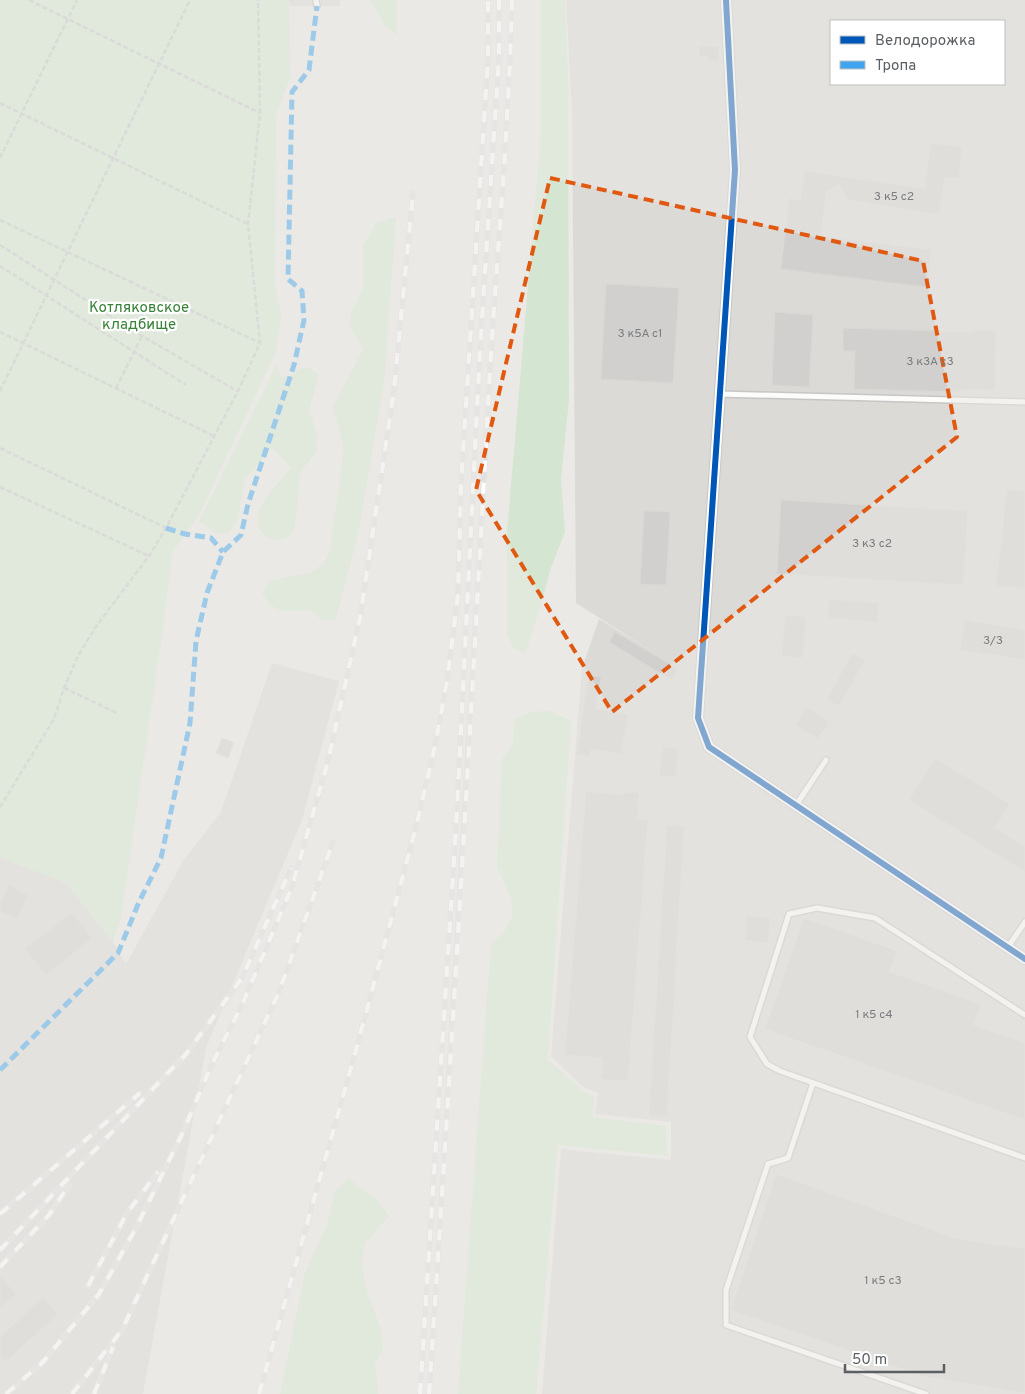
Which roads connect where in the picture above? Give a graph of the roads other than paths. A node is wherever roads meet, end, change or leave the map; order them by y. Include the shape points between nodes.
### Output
1 (726, 0) edge
2 (720, 394) junction
3 (1025, 402) edge
4 (826, 760) dead end
5 (796, 805) junction
6 (1025, 922) edge
7 (1008, 947) junction
8 (1025, 959) edge
9 (1025, 1015) edge
10 (813, 1083) junction
11 (1025, 1158) edge
12 (926, 1394) edge

1 - 2 street via 735,170
2 - 3 lane
2 - 5 street via 698,718 709,747
4 - 5 lane
5 - 7 street
6 - 7 lane
7 - 8 street
9 - 10 lane via 875,918 817,908 789,914 750,1037 767,1064
10 - 11 lane
10 - 12 lane via 788,1158 768,1164 726,1290 726,1325

